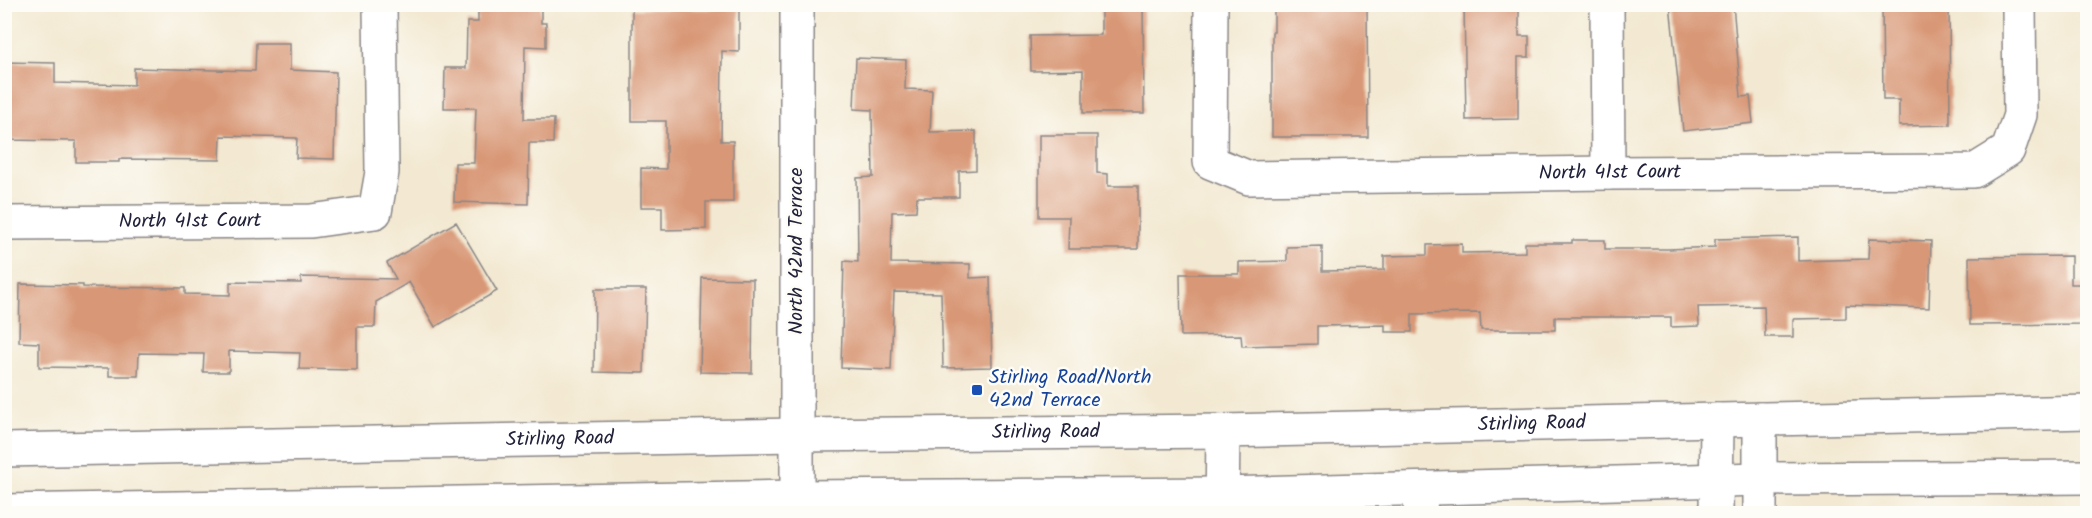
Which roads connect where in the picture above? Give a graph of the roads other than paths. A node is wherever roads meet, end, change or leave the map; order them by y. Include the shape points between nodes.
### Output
1 (380, 4) edge
2 (797, 4) edge
3 (1211, 4) edge
4 (1607, 4) edge
5 (2019, 4) edge
6 (1608, 173) junction
7 (4, 223) edge
8 (2088, 412) edge
9 (1760, 419) junction
10 (1717, 420) junction
11 (1223, 431) junction
12 (797, 435) junction
13 (4, 450) edge
14 (2088, 477) edge
15 (1760, 479) junction
16 (1717, 480) junction
17 (1420, 502) edge
18 (1222, 504) edge
19 (797, 505) edge
20 (476, 508) edge
21 (4, 511) edge
22 (1716, 513) edge
23 (1760, 513) edge

1 - 7 main road, North 41st Court via 382,172 375,212 311,221
2 - 12 main road, North 42nd Terrace
3 - 6 main road, North 41st Court via 1210,162 1249,178
4 - 6 main road
5 - 6 main road, North 41st Court via 2020,115 2008,150 1974,171
8 - 9 main road, Stirling Road
9 - 10 main road, Stirling Road
9 - 15 main road
10 - 11 main road, Stirling Road
10 - 16 main road
11 - 12 main road, Stirling Road
11 - 18 main road
12 - 13 main road, Stirling Road
12 - 19 main road, North 42nd Terrace
14 - 15 main road
15 - 16 main road
15 - 23 main road
16 - 17 main road
16 - 22 main road
17 - 18 main road
18 - 19 main road
19 - 20 main road
20 - 21 main road

